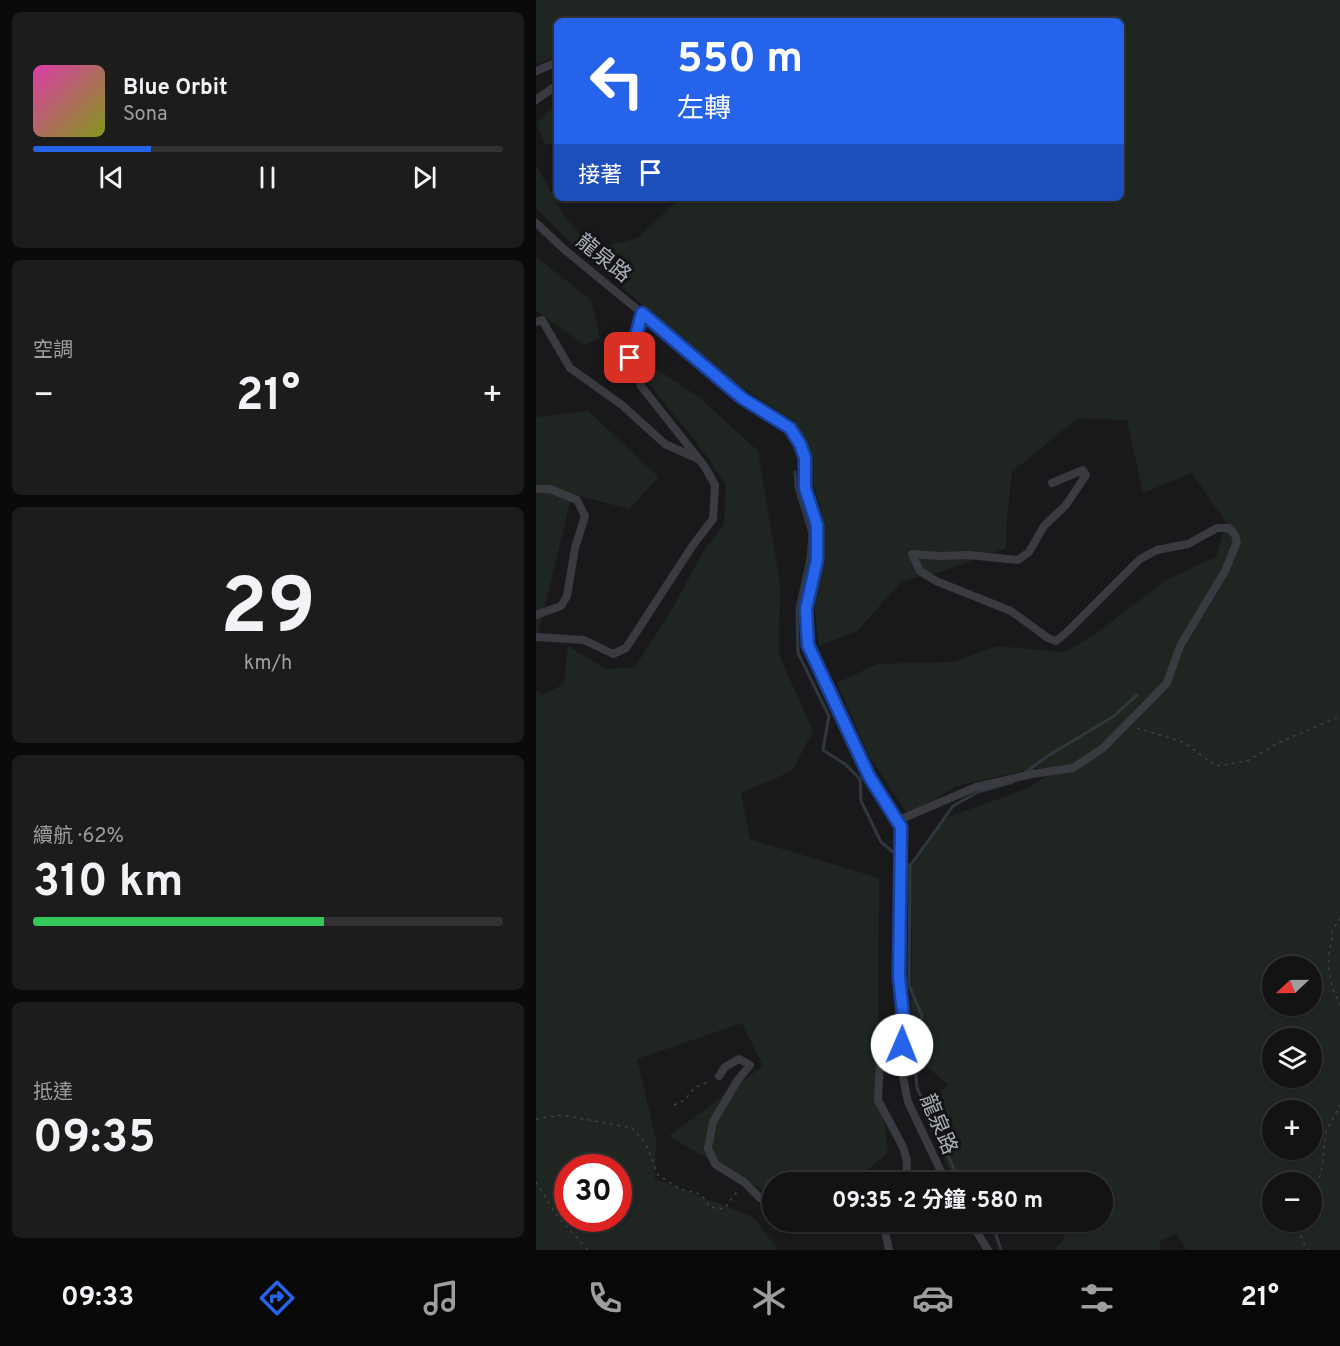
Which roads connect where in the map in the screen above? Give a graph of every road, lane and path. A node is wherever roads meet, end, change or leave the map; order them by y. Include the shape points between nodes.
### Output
1 (554, 63) edge
2 (536, 71) edge
3 (554, 88) edge
4 (536, 100) edge
5 (536, 223) edge
6 (642, 313) junction
7 (536, 322) edge
8 (699, 460) junction
9 (1052, 483) dead end
10 (536, 489) edge
11 (536, 615) edge
12 (536, 637) edge
13 (1340, 716) edge
14 (1127, 725) junction
15 (900, 823) junction
16 (1340, 918) edge
17 (1340, 1006) edge
18 (903, 1014) junction
19 (719, 1076) joint
20 (1340, 1104) edge
21 (674, 1105) dead end
22 (536, 1119) edge
23 (906, 1172) edge
24 (941, 1172) edge
25 (1321, 1172) edge
26 (536, 1182) edge
27 (744, 1182) junction
28 (762, 1199) edge
29 (885, 1232) edge
30 (977, 1232) edge
31 (1301, 1232) edge
32 (588, 1250) edge
33 (889, 1250) edge
34 (988, 1250) edge
35 (1308, 1250) edge

1 - 2 street
3 - 4 street
5 - 6 street, 龍泉路
6 - 8 street via 630,358 641,386
6 - 15 street, 龍泉路 via 742,398 790,428 800,444 805,458 805,488 817,525 817,560 806,609 808,645 869,776
7 - 8 street via 542,320 570,368 622,405 665,444
8 - 12 street via 715,485 713,519 626,648 613,654 584,640
9 - 14 street via 1083,470 1086,475 1066,505 1044,526 1029,552 1018,560 911,554 920,571 1011,611 1056,640 1140,559 1157,550 1188,544 1217,528 1229,528 1235,535 1225,572 1180,646 1167,683
10 - 11 street via 550,489 577,500 585,516 567,596 561,606
13 - 14 path via 1247,761 1216,766 1183,742
14 - 15 street via 1103,748 1073,768 976,787
15 - 18 street, 龍泉路 via 899,976
16 - 17 path via 1332,930 1329,953 1331,988
18 - 23 street via 885,1033 878,1100 903,1147 908,1161
18 - 24 street, 龍泉路 via 900,1062 908,1101
19 - 21 path via 694,1088 685,1100
19 - 27 street via 738,1059 750,1065 713,1122 708,1148 715,1164
20 - 25 path via 1326,1131
22 - 27 path via 562,1115 632,1128 646,1144 658,1175 680,1189 701,1194 710,1207 724,1209
26 - 32 path via 557,1216
27 - 28 street
29 - 33 street
30 - 34 street
31 - 35 path

